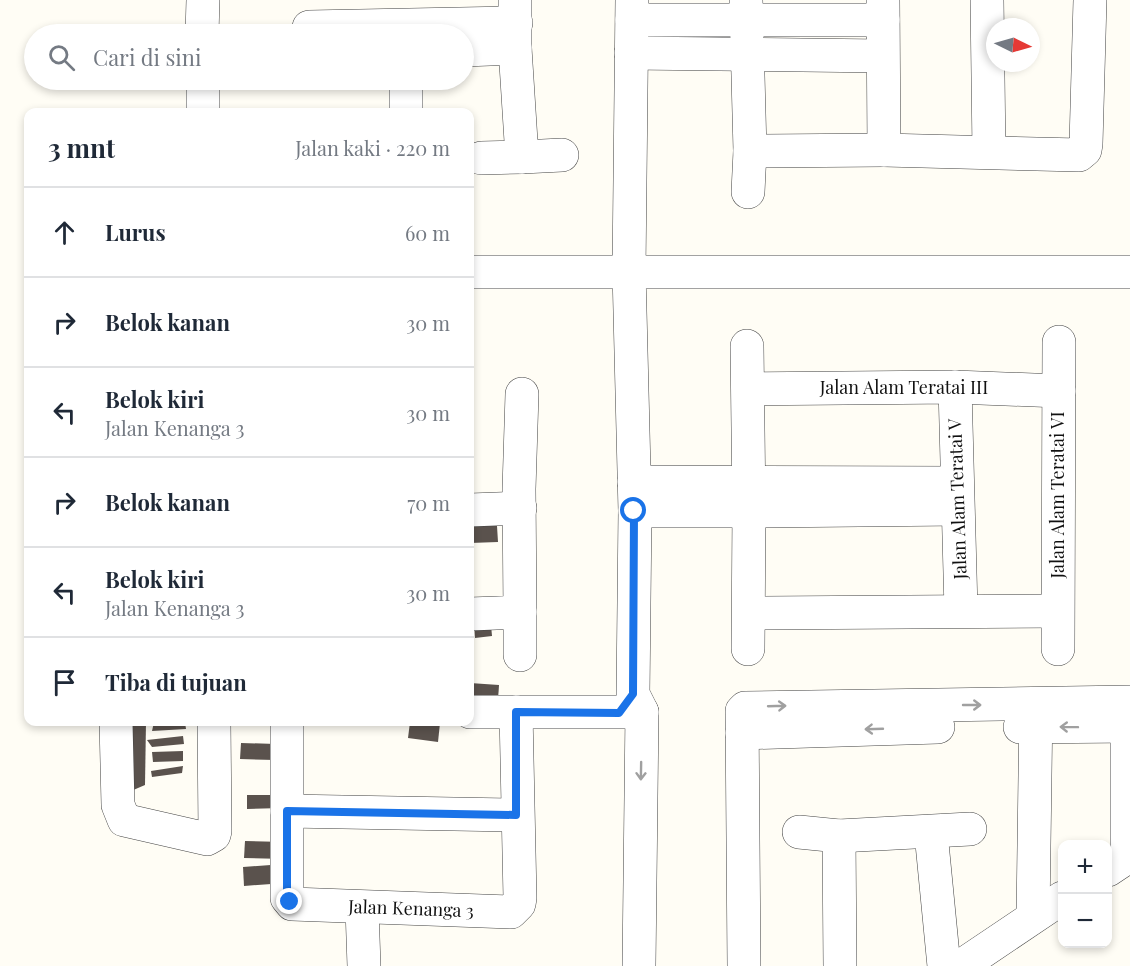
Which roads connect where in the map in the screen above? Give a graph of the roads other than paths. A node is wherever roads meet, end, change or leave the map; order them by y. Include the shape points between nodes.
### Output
1 (203, 0) edge
2 (987, 0) edge
3 (1089, 0) edge
4 (632, 10) edge
5 (883, 10) edge
6 (746, 11) edge
7 (309, 20) edge
8 (202, 24) edge
9 (344, 24) edge
10 (515, 24) edge
11 (474, 27) edge
12 (474, 45) edge
13 (631, 53) junction
14 (747, 54) junction
15 (882, 56) junction
16 (203, 90) edge
17 (405, 90) edge
18 (203, 108) edge
19 (406, 108) edge
20 (884, 150) junction
21 (750, 151) junction
22 (988, 152) junction
23 (562, 155) dead end
24 (522, 157) junction
25 (481, 158) dead end
26 (748, 192) dead end
27 (628, 271) junction
28 (474, 272) edge
29 (1130, 272) edge
30 (1059, 342) dead end
31 (747, 346) dead end
32 (955, 387) junction
33 (748, 389) junction
34 (1059, 391) junction
35 (522, 394) dead end
36 (474, 492) edge
37 (634, 496) junction
38 (957, 496) junction
39 (749, 497) junction
40 (519, 499) junction
41 (474, 509) edge
42 (961, 610) junction
43 (1058, 611) junction
44 (520, 612) junction
45 (750, 613) junction
46 (474, 614) edge
47 (748, 649) dead end
48 (1059, 649) dead end
49 (520, 655) dead end
50 (631, 706) junction
51 (474, 712) edge
52 (516, 712) junction
53 (1129, 714) edge
54 (1036, 716) junction
55 (116, 726) edge
56 (214, 726) edge
57 (287, 726) edge
58 (287, 811) junction
59 (516, 815) junction
60 (970, 829) dead end
61 (799, 832) dead end
62 (931, 833) junction
63 (839, 836) junction
64 (1112, 867) edge
65 (1058, 900) edge
66 (362, 908) junction
67 (1033, 916) junction
68 (364, 966) edge
69 (619, 966) edge
70 (639, 966) edge
71 (744, 966) edge
72 (840, 966) edge
73 (944, 966) edge
74 (961, 966) edge

1 - 8 street
2 - 22 street
3 - 22 street via 1085,150 1079,155
4 - 6 street
4 - 13 street
5 - 6 street
5 - 15 street
6 - 14 street
7 - 9 street
10 - 11 street
10 - 12 street
10 - 24 street
13 - 14 street
13 - 27 street
14 - 15 street
14 - 21 street
15 - 20 street
16 - 18 street
17 - 19 street
20 - 21 street
20 - 22 street
21 - 26 street
23 - 24 street
24 - 25 street
27 - 28 street
27 - 29 street
27 - 37 street
30 - 34 street, Jalan Alam Teratai VI
31 - 33 street
32 - 33 street, Jalan Alam Teratai III
32 - 34 street, Jalan Alam Teratai III
32 - 38 street, Jalan Alam Teratai V
33 - 39 street
34 - 43 street, Jalan Alam Teratai VI
35 - 40 street
36 - 40 street
37 - 39 street
37 - 50 street
38 - 39 street
38 - 42 street, Jalan Alam Teratai V
39 - 45 street
40 - 41 street
40 - 44 street
42 - 43 street
42 - 45 street
43 - 48 street, Jalan Alam Teratai VI
44 - 46 street
44 - 49 street
45 - 47 street
50 - 52 street
50 - 69 street
50 -> 70 street
51 - 52 street
52 - 59 street, Jalan Kenanga 3
53 - 54 street
53 - 64 street via 1127,851
54 - 67 street
54 - 71 street via 745,708
55 - 56 street via 120,815 124,820 207,839 215,831
57 - 58 street, Jalan Kenanga 3
58 - 59 street
58 - 66 street, Jalan Kenanga 3 via 290,902
59 - 66 street, Jalan Kenanga 3 via 520,898 511,912
60 - 62 street
61 - 63 street
62 - 63 street
62 - 73 street
63 - 72 street
65 - 67 street
66 - 68 street
67 - 74 street

